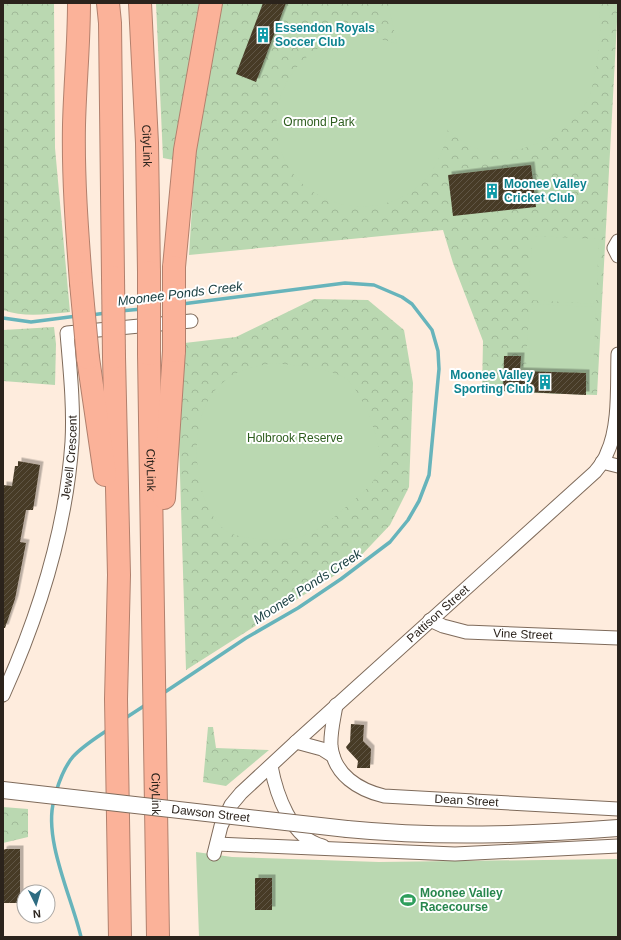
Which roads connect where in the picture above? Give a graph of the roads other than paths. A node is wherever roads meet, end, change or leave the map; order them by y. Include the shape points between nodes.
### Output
1 (79, 3) edge
2 (108, 3) edge
3 (140, 3) edge
4 (211, 3) edge
5 (618, 241) edge
6 (618, 256) edge
7 (618, 260) edge
8 (191, 321) dead end
9 (618, 354) edge
10 (602, 462) junction
11 (618, 466) edge
12 (119, 575) junction
13 (430, 620) junction
14 (618, 638) edge
15 (155, 675) junction
16 (3, 695) edge
17 (336, 705) junction
18 (296, 742) junction
19 (333, 756) junction
20 (270, 766) junction
21 (3, 790) edge
22 (618, 809) edge
23 (618, 828) edge
24 (618, 846) edge
25 (336, 849) junction
26 (120, 937) edge
27 (158, 937) edge

1 - 12 highway, bridge via 74,193 88,358
2 - 12 highway, bridge
3 - 15 highway, CityLink, bridge via 148,143 152,600
4 - 15 highway, bridge via 185,150 174,266 174,350
5 - 6 street via 614,248
6 - 7 street
8 - 16 street, Jewell Crescent via 67,333 72,394 72,441 68,486 43,590 29,633
9 - 10 street, Pattison Street via 614,429
10 - 11 street
10 - 13 street, Pattison Street via 583,484
12 - 26 highway via 116,699
13 - 14 street, Vine Street via 466,632
13 - 17 street, Pattison Street
15 - 27 highway, CityLink
17 - 18 street, Pattison Street
17 - 19 street, Dean Street via 331,734
18 - 19 street
18 - 20 street, Pattison Street
19 - 22 street, Dean Street via 354,784 364,791 384,796
20 - 25 street via 276,791 296,827 317,845
20 - 25 street, Pattison Street via 230,805 221,826 216,849
21 - 23 street, Dawson Street, bridge via 389,833 475,836
24 - 25 street via 455,854

